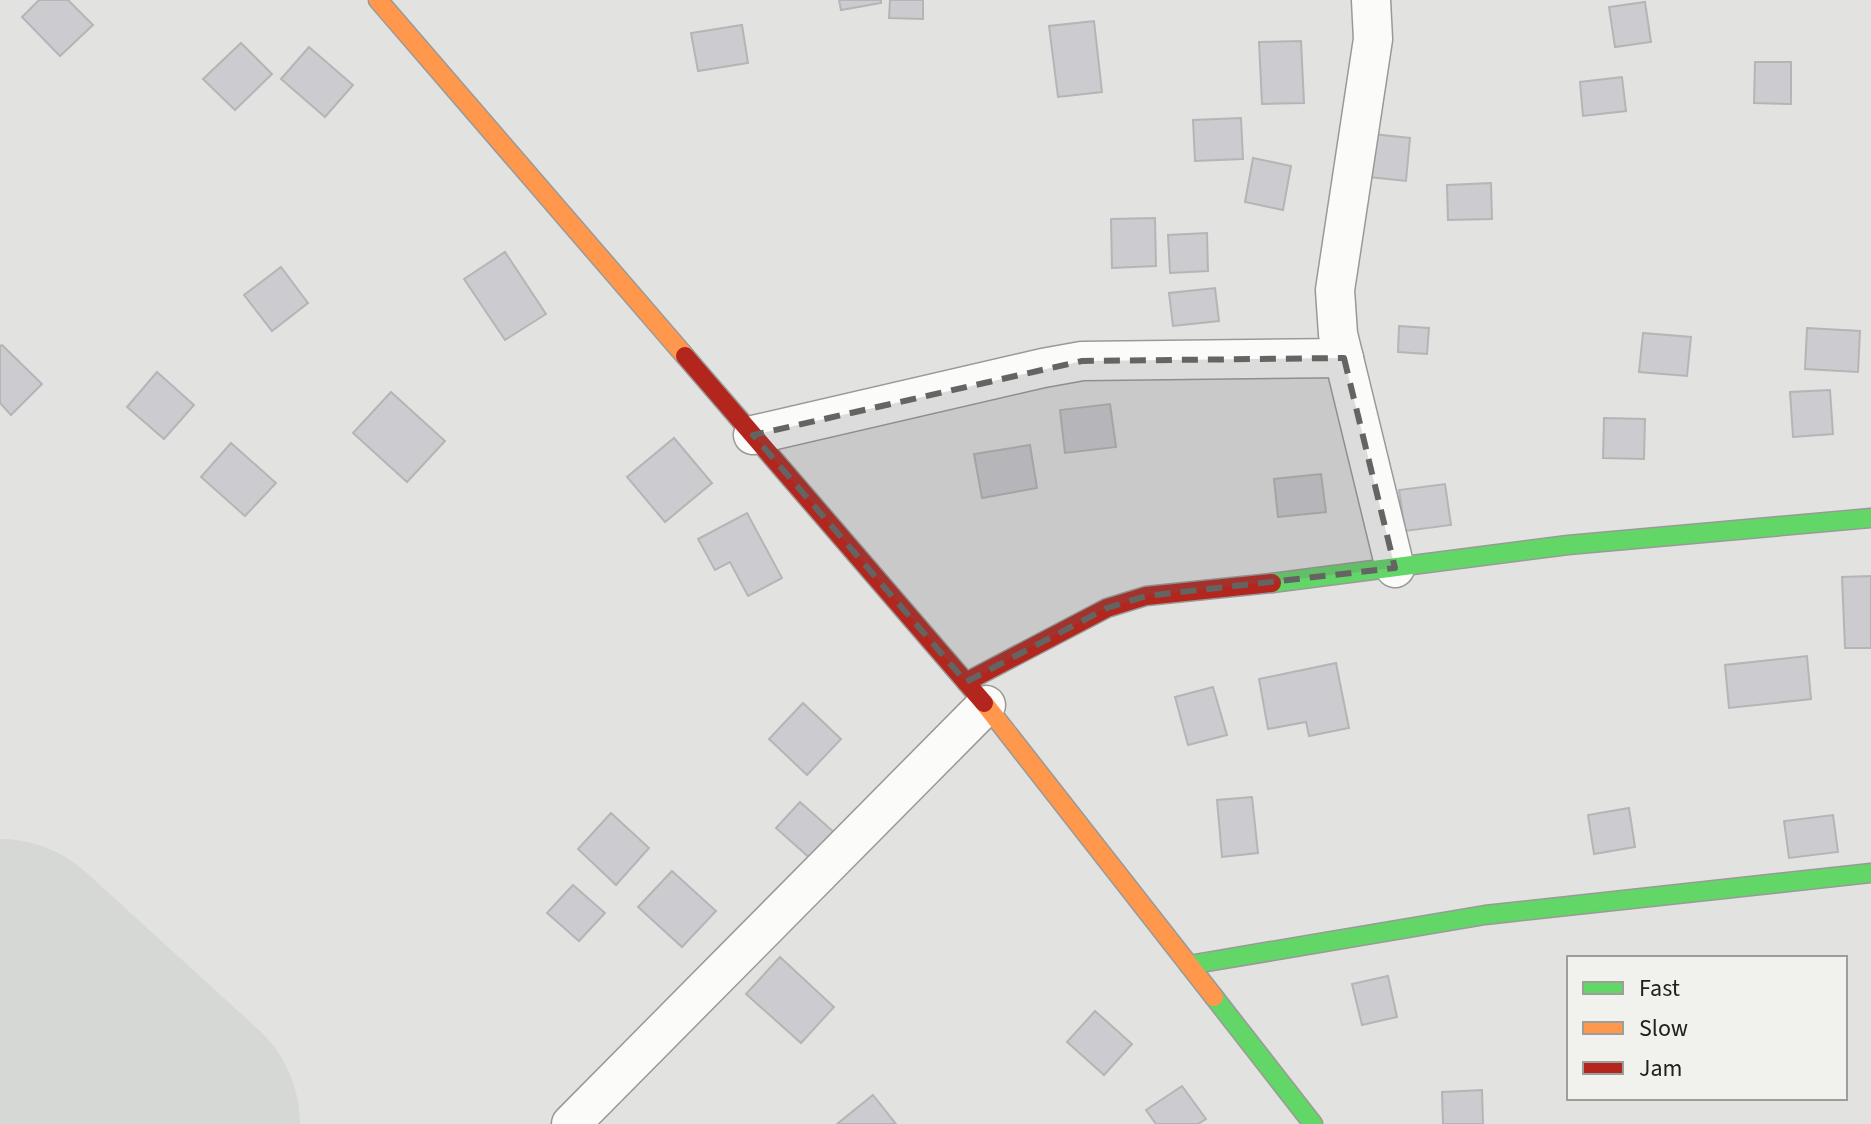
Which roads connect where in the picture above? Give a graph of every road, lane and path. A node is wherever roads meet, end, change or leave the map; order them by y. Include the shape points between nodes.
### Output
1 (378, 0) edge
2 (1371, 0) edge
3 (1344, 358) junction
4 (753, 435) junction
5 (1871, 518) edge
6 (1395, 568) junction
7 (976, 694) junction
8 (1871, 873) edge
9 (1189, 965) junction
10 (571, 1124) edge
11 (1313, 1124) edge

1 - 4 street
2 - 3 street via 1373,39 1335,290
3 - 4 street via 1082,361
3 - 6 street
4 - 7 street
5 - 6 street via 1568,545
6 - 7 street via 1146,596 1107,608
7 - 9 street
7 - 10 street
8 - 9 street via 1485,915
9 - 11 street

